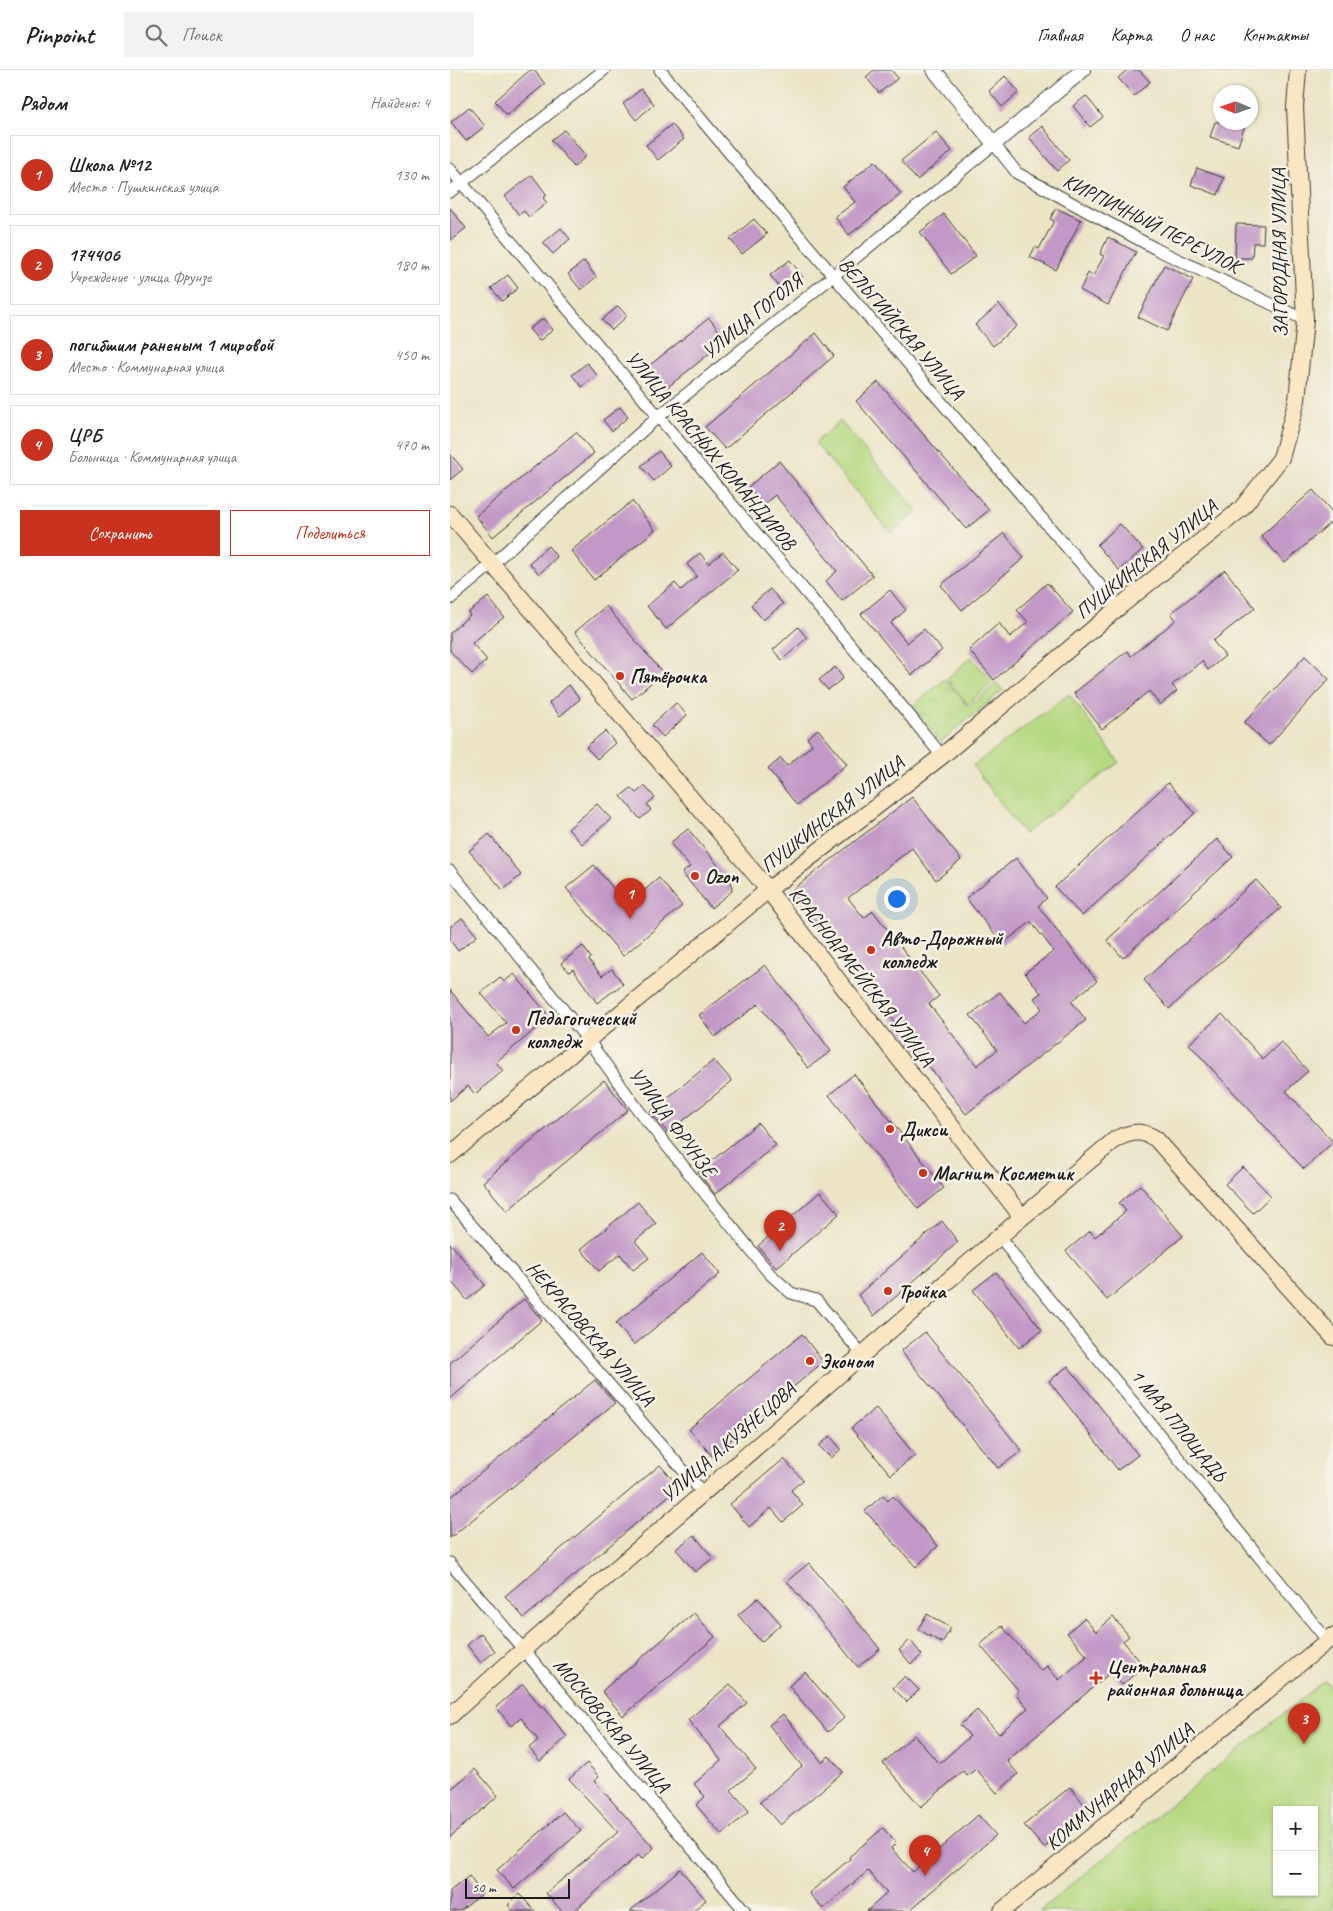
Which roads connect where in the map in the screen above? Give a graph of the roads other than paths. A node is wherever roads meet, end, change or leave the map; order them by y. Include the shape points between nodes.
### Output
1 (604, 70) edge
2 (660, 70) edge
3 (934, 70) edge
4 (1083, 70) edge
5 (1298, 70) edge
6 (994, 144) junction
7 (450, 169) edge
8 (462, 183) junction
9 (450, 192) edge
10 (832, 277) junction
11 (1305, 320) junction
12 (658, 417) junction
13 (1241, 509) joint
14 (450, 514) edge
15 (492, 564) junction
16 (450, 599) edge
17 (1119, 607) junction
18 (942, 756) junction
19 (450, 871) edge
20 (768, 890) junction
21 (588, 1040) junction
22 (450, 1155) edge
23 (450, 1200) edge
24 (1022, 1217) junction
25 (1000, 1236) junction
26 (1333, 1337) edge
27 (862, 1354) junction
28 (702, 1492) junction
29 (450, 1564) edge
30 (1330, 1638) edge
31 (523, 1649) junction
32 (450, 1716) edge
33 (745, 1911) edge
34 (1002, 1911) edge

1 - 8 street
2 - 10 street, ВЕЛЬГИЙСКАЯ УЛИЦА
3 - 6 street
4 - 6 street, УЛИЦА ГОГОЛЯ
5 - 11 main road, ЗАГОРОДНАЯ УЛИЦА via 1295,108
6 - 10 street, УЛИЦА ГОГОЛЯ
6 - 11 street, КИРПИЧНЫЙ ПЕРЕУЛОК via 1018,173 1158,250
7 - 8 street, УЛИЦА КРАСНЫХ КОМАНДИРОВ
8 - 9 street
8 - 12 street, УЛИЦА КРАСНЫХ КОМАНДИРОВ
10 - 12 street, УЛИЦА ГОГОЛЯ
10 - 17 street, ВЕЛЬГИЙСКАЯ УЛИЦА
11 - 13 main road, ЗАГОРОДНАЯ УЛИЦА via 1297,400 1280,458
12 - 15 street, УЛИЦА ГОГОЛЯ
12 - 18 street, УЛИЦА КРАСНЫХ КОМАНДИРОВ
13 - 17 main road, ПУШКИНСКАЯ УЛИЦА
14 - 15 main road, КРАСНОАРМЕЙСКАЯ УЛИЦА
15 - 16 street, УЛИЦА ГОГОЛЯ
15 - 20 main road, КРАСНОАРМЕЙСКАЯ УЛИЦА
17 - 18 main road, ПУШКИНСКАЯ УЛИЦА
18 - 20 main road, ПУШКИНСКАЯ УЛИЦА
19 - 21 street, УЛИЦА ФРУНЗЕ
20 - 21 main road, ПУШКИНСКАЯ УЛИЦА
20 - 24 main road, КРАСНОАРМЕЙСКАЯ УЛИЦА
21 - 22 main road, ПУШКИНСКАЯ УЛИЦА
21 - 27 street, УЛИЦА ФРУНЗЕ via 639,1111 769,1273 791,1293 816,1300
23 - 28 street, НЕКРАСОВСКАЯ УЛИЦА
24 - 25 main road, УЛИЦА А.КУЗНЕЦОВА
24 - 26 main road, УЛИЦА А.КУЗНЕЦОВА via 1116,1139 1145,1133 1156,1139
25 - 27 main road, УЛИЦА А.КУЗНЕЦОВА
25 - 30 street, 1 МАЯ ПЛОЩАДЬ
27 - 28 main road, УЛИЦА А.КУЗНЕЦОВА
28 - 31 main road, УЛИЦА А.КУЗНЕЦОВА
29 - 31 street, МОСКОВСКАЯ УЛИЦА
30 - 34 main road, КОММУНАРНАЯ УЛИЦА
31 - 32 main road, УЛИЦА А.КУЗНЕЦОВА
31 - 33 street, МОСКОВСКАЯ УЛИЦА

